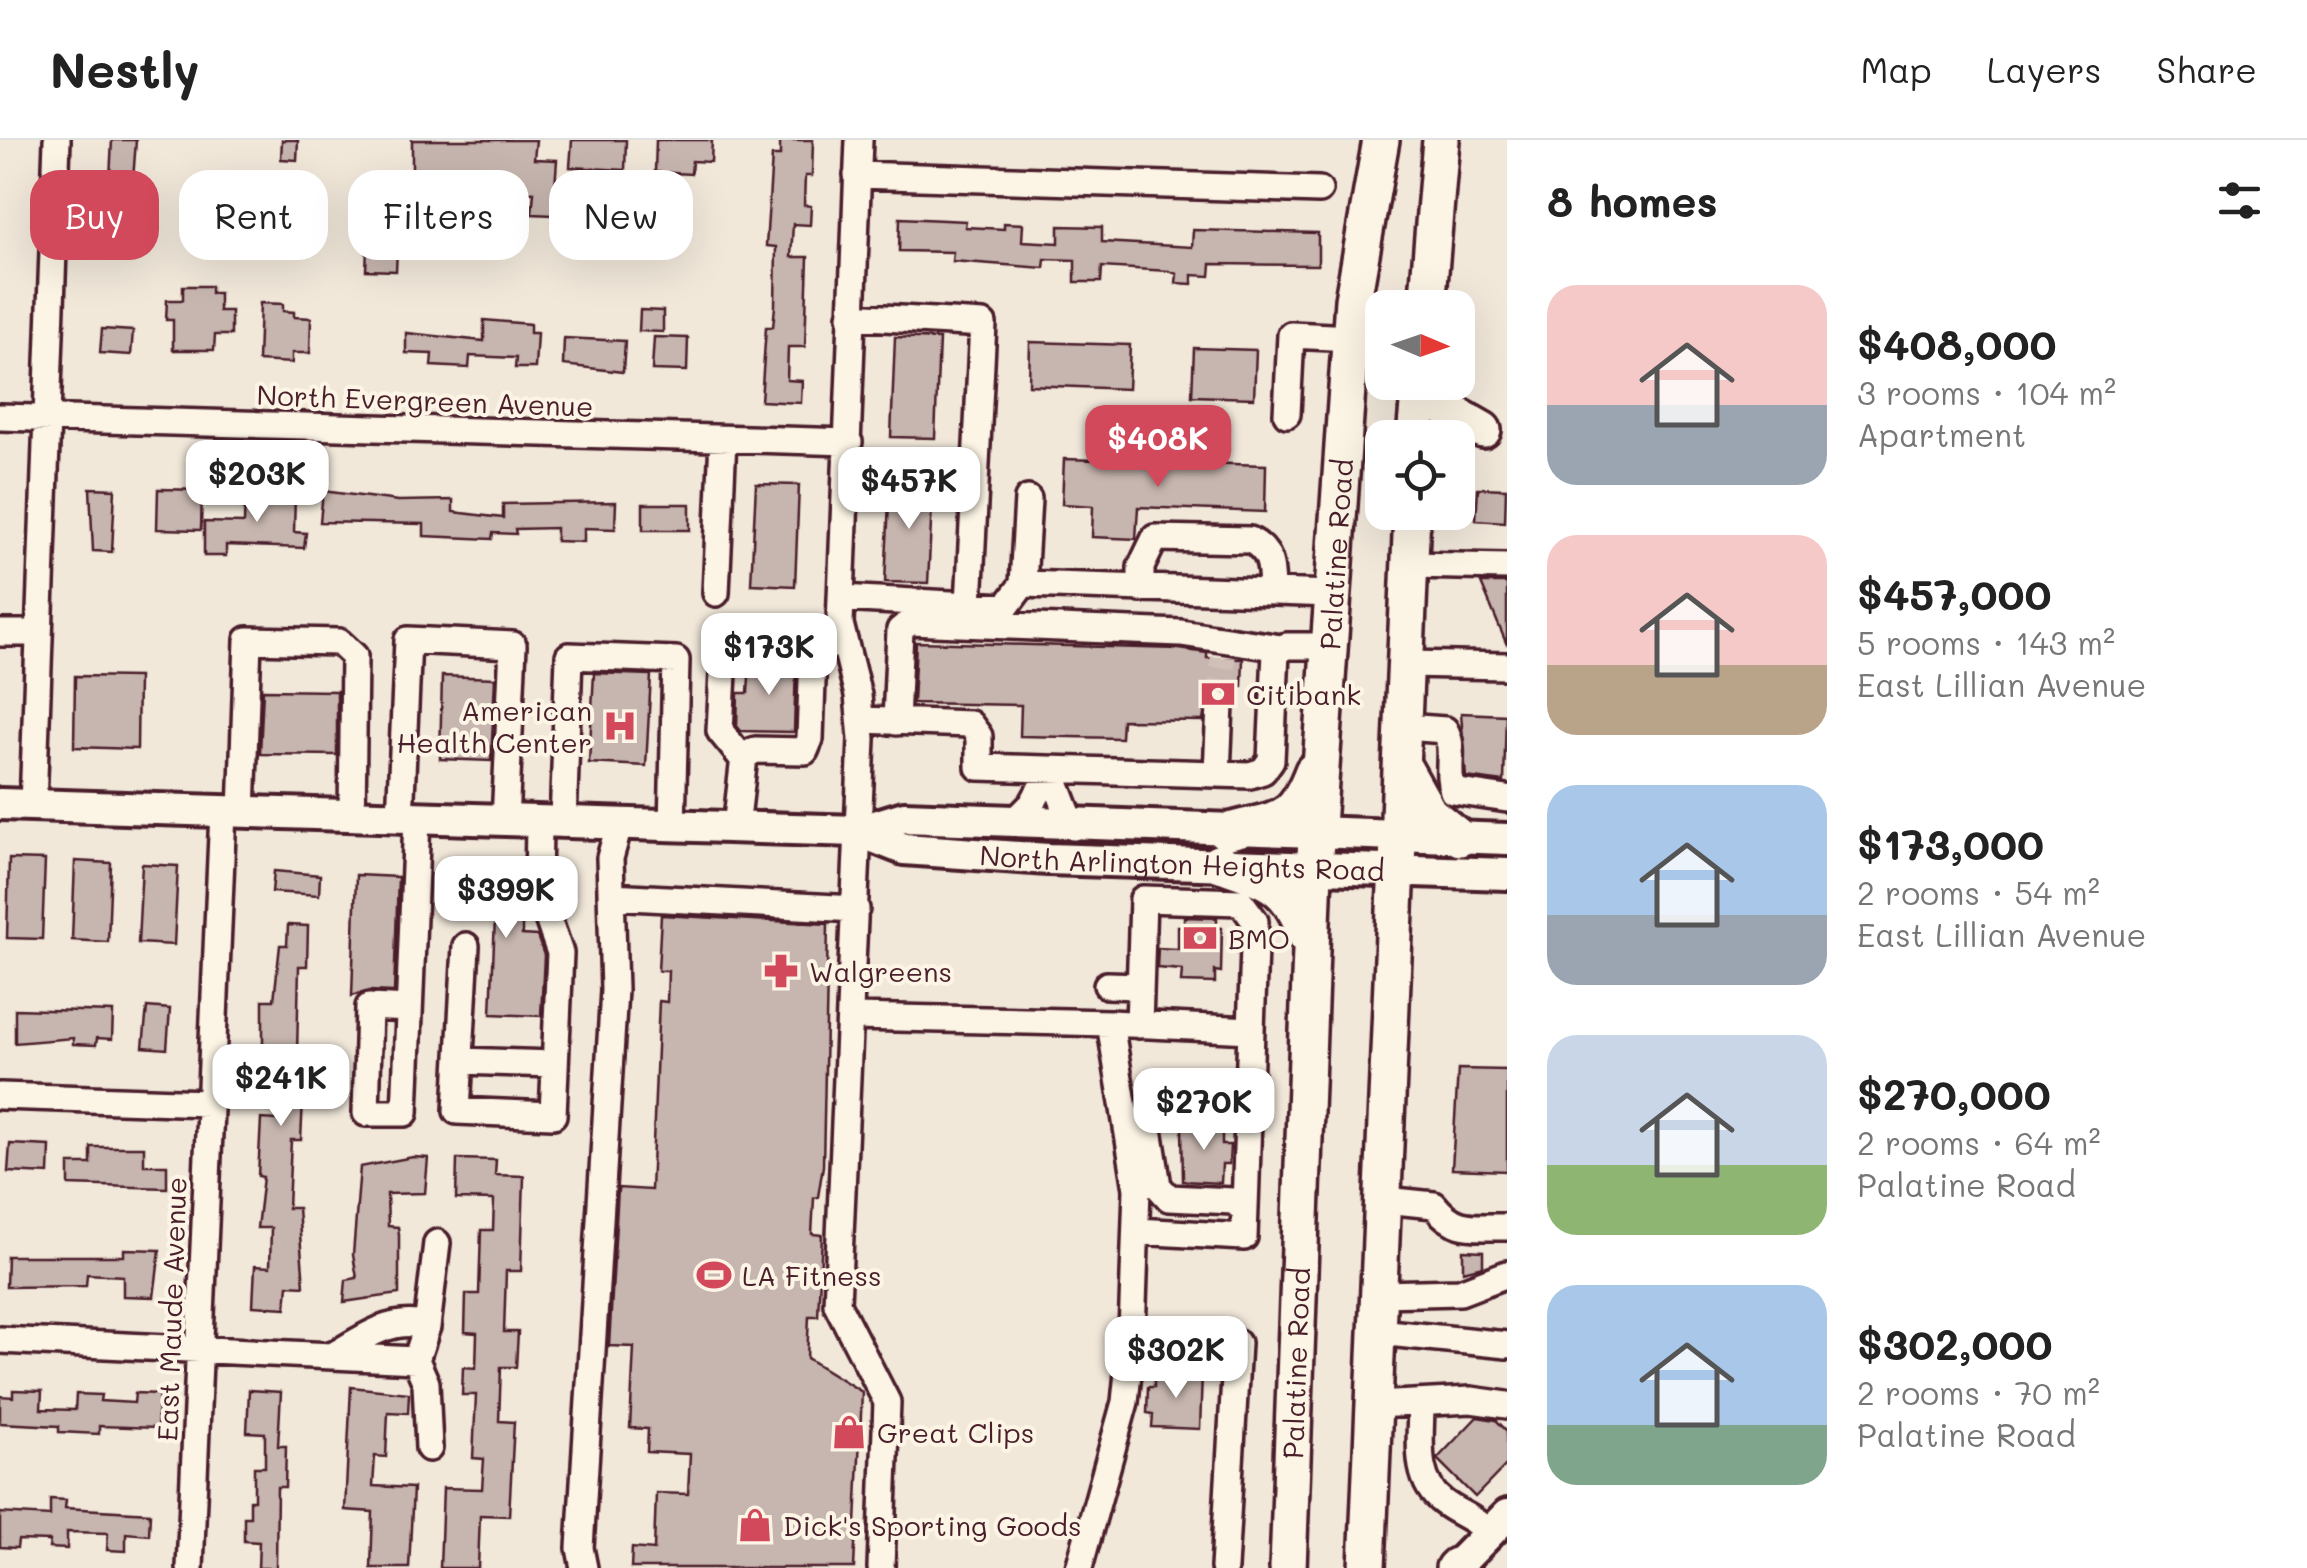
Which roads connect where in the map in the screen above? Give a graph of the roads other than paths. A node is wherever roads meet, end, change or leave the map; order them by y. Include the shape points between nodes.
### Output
1 (57, 140) edge
2 (859, 140) edge
3 (1364, 140) edge
4 (1381, 140) edge
5 (1441, 140) edge
6 (1455, 140) edge
7 (857, 175) junction
8 (1319, 190) dead end
9 (1428, 290) edge
10 (1429, 290) edge
11 (1354, 300) junction
12 (851, 307) junction
13 (1350, 338) junction
14 (1436, 400) edge
15 (1287, 414) dead end
16 (0, 417) edge
17 (44, 418) junction
18 (1482, 434) edge
19 (723, 439) junction
20 (849, 442) junction
21 (1028, 499) dead end
22 (1411, 530) edge
23 (1410, 565) junction
24 (1507, 567) edge
25 (1022, 584) junction
26 (1141, 588) junction
27 (716, 592) dead end
28 (1272, 592) junction
29 (1333, 594) junction
30 (841, 598) junction
31 (969, 604) junction
32 (0, 633) edge
33 (38, 634) junction
34 (844, 642) junction
35 (1330, 646) junction
36 (818, 647) junction
37 (1281, 648) junction
38 (1407, 664) junction
39 (1507, 666) edge
40 (1220, 705) tunnel mouth
41 (861, 720) junction
42 (896, 722) junction
43 (1406, 727) junction
44 (1323, 746) junction
45 (743, 759) junction
46 (1404, 767) junction
47 (1051, 770) junction
48 (1217, 774) junction
49 (1507, 799) edge
50 (0, 804) edge
51 (32, 806) junction
52 (232, 813) junction
53 (352, 817) junction
54 (409, 819) junction
55 (505, 822) junction
56 (551, 823) junction
57 (1013, 823) junction
58 (619, 826) junction
59 (672, 827) junction
60 (1072, 827) junction
61 (736, 828) junction
62 (858, 831) junction
63 (1460, 838) junction
64 (1507, 839) edge
65 (1222, 848) junction
66 (1315, 852) junction
67 (1401, 855) junction
68 (1507, 874) edge
69 (611, 896) junction
70 (856, 909) junction
71 (466, 946) dead end
72 (1311, 948) junction
73 (1106, 985) dead end
74 (1140, 986) junction
75 (409, 1009) dead end
76 (853, 1017) junction
77 (1110, 1023) junction
78 (1139, 1025) junction
79 (1251, 1030) junction
80 (460, 1061) junction
81 (555, 1064) junction
82 (0, 1096) edge
83 (208, 1102) junction
84 (1248, 1108) junction
85 (1150, 1133) junction
86 (1246, 1179) junction
87 (1164, 1191) junction
88 (1384, 1200) junction
89 (1245, 1210) junction
90 (1507, 1226) edge
91 (1136, 1231) junction
92 (438, 1243) dead end
93 (1507, 1274) edge
94 (1380, 1294) junction
95 (421, 1330) junction
96 (1378, 1332) junction
97 (1132, 1334) junction
98 (0, 1340) edge
99 (1507, 1345) edge
100 (201, 1347) junction
101 (334, 1355) junction
102 (416, 1360) junction
103 (1375, 1404) junction
104 (1507, 1404) edge
105 (1421, 1405) junction
106 (429, 1448) dead end
107 (1498, 1524) edge
108 (1370, 1559) edge
109 (1455, 1567) edge
110 (190, 1568) edge
111 (584, 1568) edge
112 (882, 1568) edge
113 (1079, 1568) edge
114 (1224, 1568) edge
115 (1288, 1568) edge

1 - 17 street
2 - 7 street
3 - 11 highway
4 - 11 highway, Palatine Road
5 - 9 highway
6 - 10 highway
7 - 8 street
7 - 12 street
11 - 13 highway, Palatine Road
12 - 20 street
12 - 31 street via 983,324
13 - 15 street via 1291,335
13 - 29 highway, Palatine Road
14 - 18 highway
16 - 17 street, North Evergreen Avenue
17 - 19 street, North Evergreen Avenue
17 - 33 street
19 - 20 street, North Evergreen Avenue
19 - 27 street
20 - 30 street
21 - 25 street
22 - 23 highway
23 - 24 street
23 - 38 highway
25 - 26 street
25 - 31 street via 1006,606
26 - 28 street
26 - 28 street via 1141,567 1155,538 1250,540 1270,560
28 - 29 street
29 - 35 highway, Palatine Road
30 - 31 street
30 - 34 street
32 - 33 street
33 - 51 street
34 - 36 street
34 - 41 street
35 - 37 street
35 - 44 highway, Palatine Road
36 - 45 street via 809,746 800,752 755,750
36 - 45 street via 745,644 724,654 720,731
37 - 42 street via 910,622 900,630
37 - 48 street via 1274,657 1268,767 1250,776
38 - 39 street
38 - 43 highway
40 - 48 street
41 - 42 street
41 - 62 street
42 - 47 street via 974,727 978,768
43 - 46 highway
43 - 49 street via 1445,730 1453,791
44 - 65 highway via 1300,806
44 - 66 highway, Palatine Road
45 - 61 street
46 - 63 highway via 1429,813
46 - 67 highway
47 - 48 street
47 - 57 street
47 - 60 street
50 - 51 main road, North Arlington Heights Road
51 - 52 main road, North Arlington Heights Road
52 - 53 main road, North Arlington Heights Road
52 - 53 street, East Maude Avenue via 248,640 340,642 352,651
52 - 83 street, East Maude Avenue
53 - 54 main road, North Arlington Heights Road
54 - 55 main road, North Arlington Heights Road
54 - 55 street via 408,640 513,644
54 - 75 street
55 - 56 main road, North Arlington Heights Road
56 - 58 main road, North Arlington Heights Road
56 - 59 street via 569,656 587,656 676,660
56 - 81 street via 538,890 560,953
57 - 60 main road, North Arlington Heights Road
57 - 62 main road, North Arlington Heights Road via 904,817
58 - 59 main road, North Arlington Heights Road
58 - 69 street via 610,858
59 - 61 main road, North Arlington Heights Road
60 - 65 main road, North Arlington Heights Road
61 - 62 main road, North Arlington Heights Road
62 - 65 main road, North Arlington Heights Road via 904,849 1048,859
62 - 70 street
63 - 64 main road, North Arlington Heights Road
63 - 67 main road, North Arlington Heights Road
65 - 66 main road, North Arlington Heights Road
65 - 72 highway via 1287,895
66 - 67 main road, North Arlington Heights Road
66 - 72 highway, Palatine Road
67 - 68 main road, North Arlington Heights Road
67 - 88 highway
69 - 70 street
69 - 111 street via 614,990 580,1548
70 - 76 street
71 - 80 street
72 - 115 highway, Palatine Road
73 - 74 street
74 - 78 street
74 - 79 street via 1143,898 1241,902 1256,921
76 - 77 street
76 - 112 street via 837,1304 886,1402
77 - 78 street
77 - 91 street via 1137,1189
78 - 79 street
79 - 84 street
80 - 81 street
80 - 81 street via 457,1111 534,1114 553,1114
82 - 83 street
83 - 100 street, East Maude Avenue
84 - 85 street via 1176,1112
84 - 85 street via 1181,1089 1147,1116
84 - 86 street
85 - 87 street
86 - 87 street via 1233,1189
86 - 89 street
87 - 89 street via 1169,1198 1233,1202
88 - 90 street via 1434,1205 1462,1229
88 - 94 highway
89 - 91 street via 1244,1237
91 - 97 street
92 - 95 street via 427,1327
93 - 94 street via 1460,1292
94 - 96 highway
95 - 101 street via 404,1322 381,1328
95 - 102 street via 424,1346
96 - 99 street
96 - 103 highway
97 - 113 street via 1125,1402
97 - 114 street via 1237,1343
98 - 100 street
100 - 101 street
100 - 110 street, East Maude Avenue
101 - 102 street
102 - 106 street via 426,1383
103 - 105 street
103 - 108 highway
104 - 105 street
105 - 107 street via 1429,1490 1446,1505
107 - 109 main road

